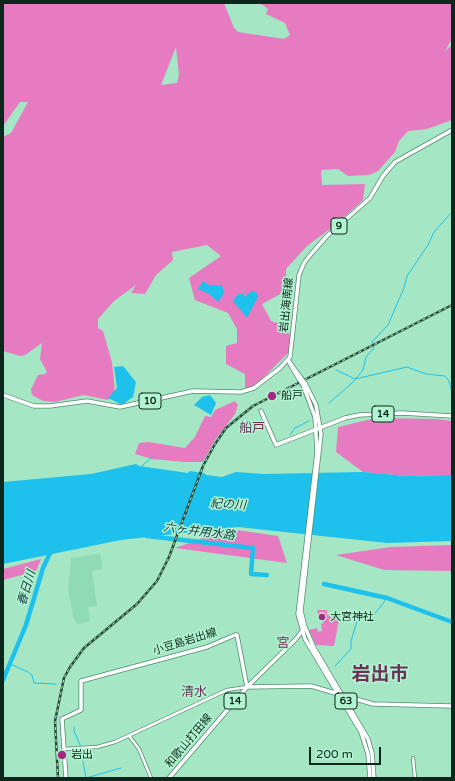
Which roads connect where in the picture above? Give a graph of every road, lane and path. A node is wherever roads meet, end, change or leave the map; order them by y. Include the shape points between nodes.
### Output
1 (452, 130) edge
2 (288, 360) junction
3 (3, 395) edge
4 (261, 410) dead end
5 (452, 416) edge
6 (319, 430) junction
7 (304, 570) junction
8 (305, 627) junction
9 (302, 631) junction
10 (331, 683) junction
11 (247, 687) junction
12 (326, 690) junction
13 (338, 694) junction
14 (343, 696) junction
15 (357, 700) junction
16 (452, 706) edge
17 (350, 708) junction
18 (130, 737) junction
19 (63, 749) junction
20 (413, 758) dead end
21 (66, 778) edge
22 (151, 778) edge
23 (169, 778) edge
24 (370, 778) edge
25 (374, 778) edge
26 (415, 778) edge

1 - 2 main road, 岩出海南線 / 9 via 395,162 370,198 319,243 304,263 298,285 292,352
2 - 3 main road, 10 via 260,384 247,391 193,391 128,407 86,400 34,406
2 - 6 main road, bridge via 304,384
4 - 6 main road via 276,445
5 - 6 main road, 14 via 402,413 359,415 345,418
6 - 7 main road
7 - 8 main road via 301,611
7 - 9 main road via 298,608
8 - 9 main road, 和歌山打田線 / 14
8 - 14 main road, 63 via 314,648
9 - 10 main road, 63
9 - 11 main road, 和歌山打田線 / 14
10 - 12 main road via 330,688
10 - 13 main road, 63
11 - 12 main road via 311,686
11 - 18 street via 227,690
11 - 19 main road, 小豆島岩出線 via 237,635 207,647 81,681 81,710 62,720
11 - 23 main road, 和歌山打田線 / 14
12 - 13 main road
13 - 14 main road
13 - 24 main road, 63 via 364,740
14 - 15 main road
14 - 17 main road, 63
15 - 16 main road via 373,704
15 - 17 main road via 350,703
17 - 25 main road, 63 via 368,739
18 - 19 street via 105,746
18 - 22 street via 139,749
19 - 21 main road
20 - 26 street

